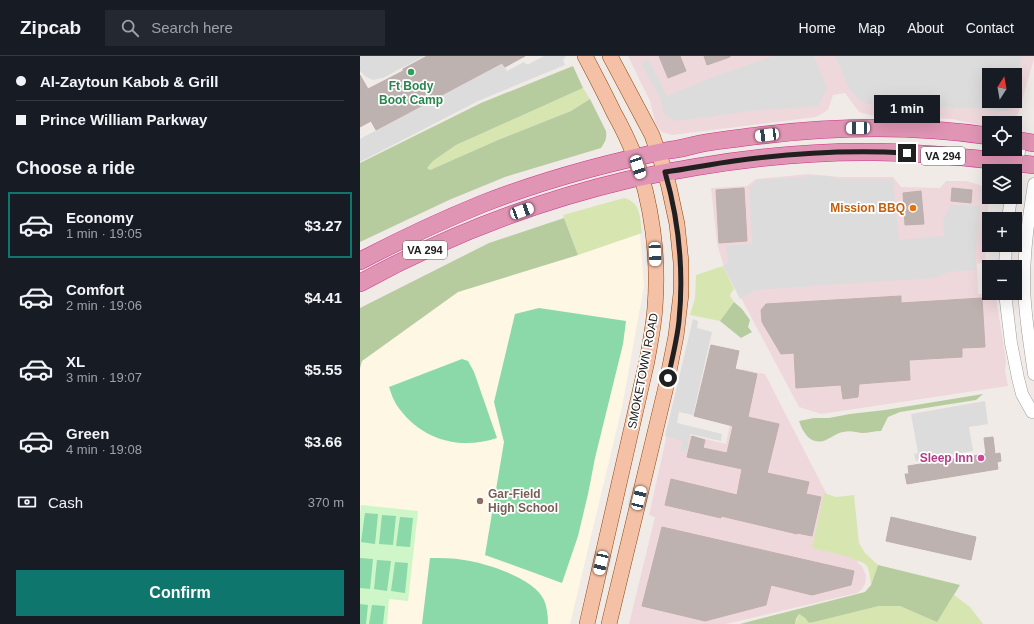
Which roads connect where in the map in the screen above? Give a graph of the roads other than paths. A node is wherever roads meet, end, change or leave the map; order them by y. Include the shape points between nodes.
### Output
1 (585, 56) edge
2 (610, 56) edge
3 (982, 135) edge
4 (1023, 141) edge
5 (659, 153) junction
6 (635, 158) junction
7 (995, 164) edge
8 (1017, 164) edge
9 (1034, 165) edge
10 (1022, 167) edge
11 (665, 172) junction
12 (642, 177) junction
13 (1034, 184) edge
14 (360, 261) edge
15 (360, 283) edge
16 (1006, 300) edge
17 (1034, 374) edge
18 (1033, 412) edge
19 (587, 624) edge
20 (609, 624) edge

1 - 6 main road, SMOKETOWN ROAD
2 - 5 main road, SMOKETOWN ROAD
3 - 5 highway, VA 294 via 923,129 843,128 742,138
4 - 8 street
5 - 6 highway, VA 294
5 - 11 main road, SMOKETOWN ROAD
6 - 12 main road, SMOKETOWN ROAD
6 - 14 highway, VA 294 via 574,173 482,204 436,223
7 - 11 highway, VA 294 via 958,157 877,152 822,153 733,161
9 - 10 highway, VA 294
11 - 12 highway, VA 294
11 - 20 main road, SMOKETOWN ROAD via 673,202 679,243 679,320 666,391
12 - 15 highway, VA 294 via 583,192 492,222 415,254
12 - 19 main road, SMOKETOWN ROAD via 655,254 652,332
13 - 17 street via 1027,232 1024,282
16 - 18 street via 1018,378 1022,394

